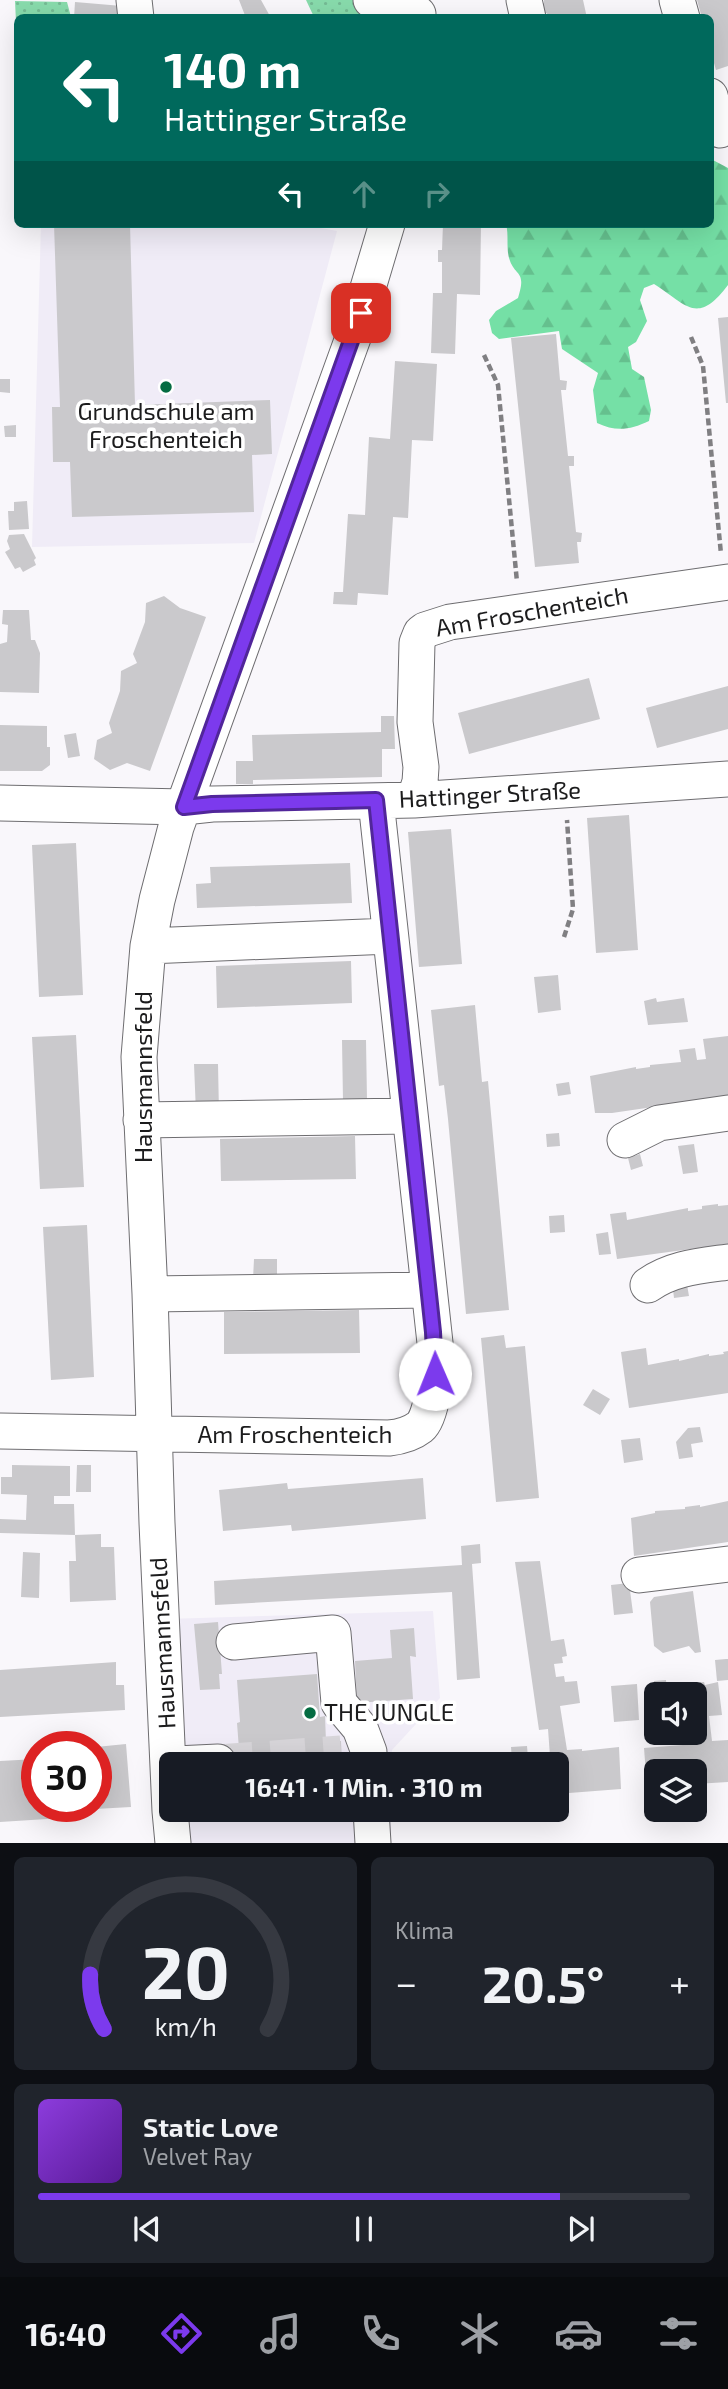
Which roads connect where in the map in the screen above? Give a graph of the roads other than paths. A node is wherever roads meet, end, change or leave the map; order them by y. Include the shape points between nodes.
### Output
1 (371, 0) edge
2 (418, 11) edge
3 (714, 110) edge
4 (720, 130) dead end
5 (386, 228) edge
6 (726, 582) edge
7 (728, 779) edge
8 (376, 800) junction
9 (414, 800) junction
10 (0, 803) edge
11 (184, 807) junction
12 (390, 936) junction
13 (148, 946) junction
14 (728, 1113) edge
15 (410, 1116) junction
16 (141, 1120) junction
17 (625, 1140) dead end
18 (728, 1262) edge
19 (648, 1285) dead end
20 (429, 1290) junction
21 (150, 1294) junction
22 (0, 1431) edge
23 (154, 1434) junction
24 (728, 1564) edge
25 (639, 1575) dead end
26 (233, 1642) dead end
27 (171, 1752) edge
28 (360, 1752) edge
29 (173, 1822) edge
30 (372, 1822) edge
31 (173, 1843) edge
32 (373, 1843) edge

1 - 2 street
3 - 4 street
5 - 11 street, Hausmannsfeld via 350,348
6 - 9 street, Am Froschenteich via 425,629 416,651 415,722 421,782
7 - 9 street, Hattinger Straße
8 - 9 street, Hattinger Straße
8 - 11 street, Hattinger Straße
8 - 12 street, Am Froschenteich
10 - 11 street, Hattinger Straße
11 - 13 street, Hausmannsfeld
12 - 13 street
12 - 15 street, Am Froschenteich
13 - 16 street, Hausmannsfeld via 139,1057
14 - 17 street via 659,1123
15 - 16 street
15 - 20 street, Am Froschenteich
16 - 21 street, Hausmannsfeld
18 - 19 street via 679,1269
20 - 21 street
20 - 23 street, Am Froschenteich via 435,1374 425,1421 412,1432 389,1438
21 - 23 street, Hausmannsfeld
22 - 23 street, Am Froschenteich
23 - 27 street, Hausmannsfeld
24 - 25 street
26 - 28 street via 333,1633 339,1703 360,1728
29 - 31 street, Hausmannsfeld
30 - 32 street

